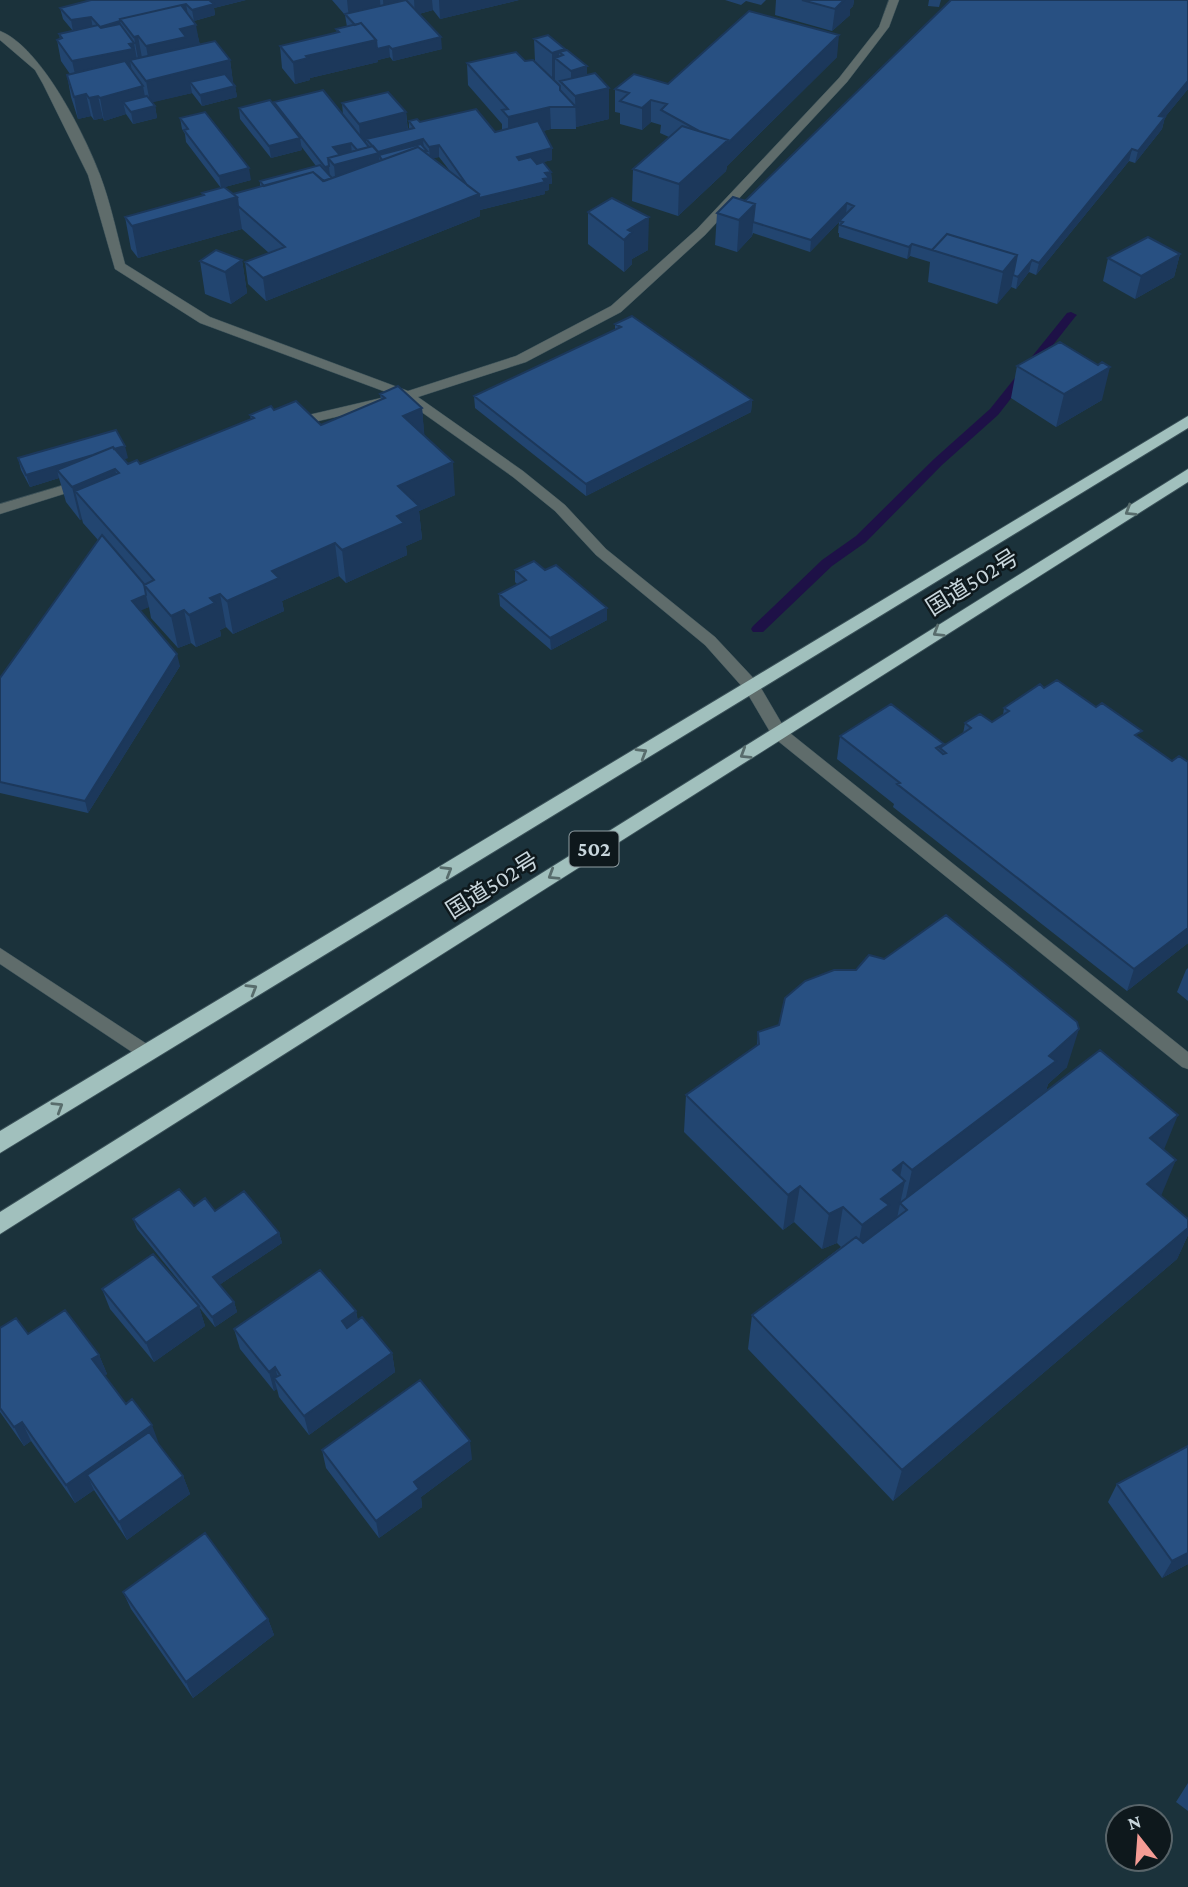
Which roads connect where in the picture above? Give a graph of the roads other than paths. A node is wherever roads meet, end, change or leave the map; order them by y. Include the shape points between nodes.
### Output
1 (894, 0) edge
2 (0, 34) edge
3 (408, 396) junction
4 (1188, 421) edge
5 (275, 427) edge
6 (1188, 474) edge
7 (95, 480) edge
8 (0, 509) edge
9 (752, 687) junction
10 (779, 733) junction
11 (0, 955) edge
12 (147, 1053) junction
13 (1188, 1062) edge
14 (0, 1143) edge
15 (0, 1224) edge

1 - 3 street via 884,27 843,80 701,232 616,309 521,359
2 - 3 street via 39,68 49,84 94,175 118,266 205,320
3 - 5 street
3 - 9 street via 561,508 601,552 710,641
4 - 9 highway, 国道502号 / 502
6 -> 10 highway, 国道502号 / 502
7 - 8 street
9 - 10 street
12 -> 9 highway, 国道502号 / 502
10 - 13 street
10 -> 15 highway, 国道502号 / 502
11 - 12 street
14 -> 12 highway, 国道502号 / 502

